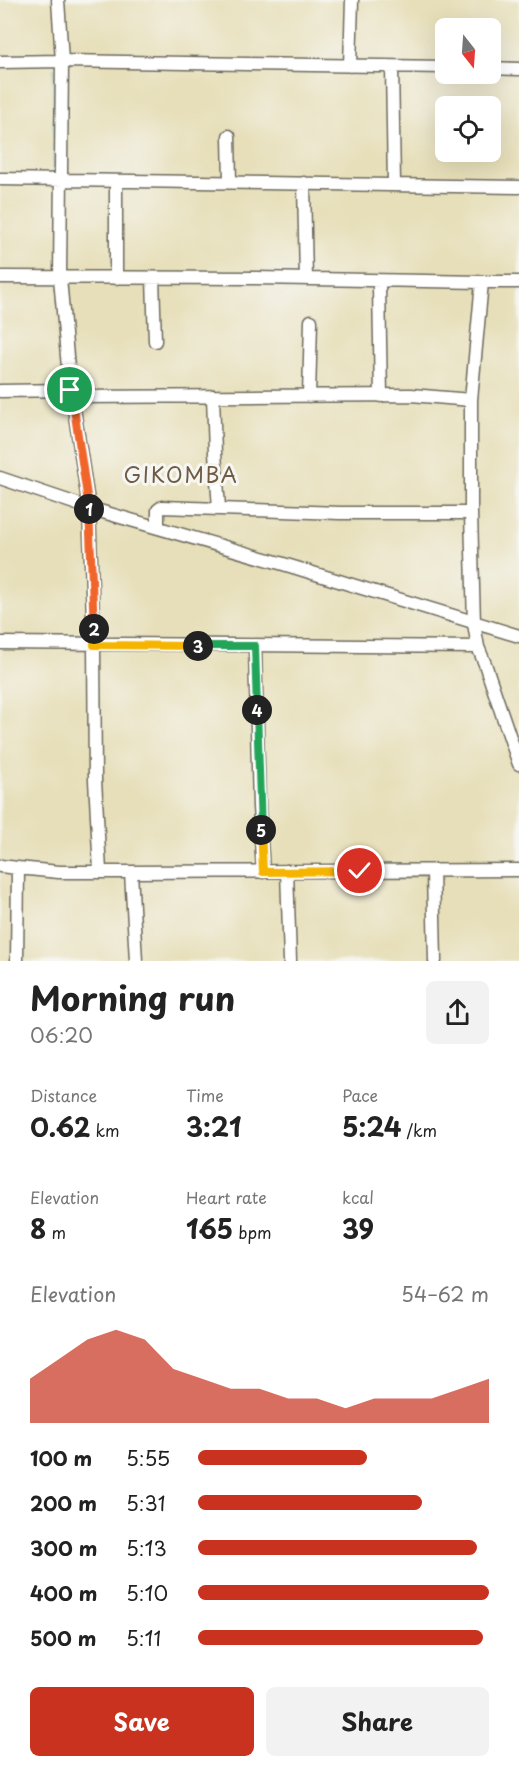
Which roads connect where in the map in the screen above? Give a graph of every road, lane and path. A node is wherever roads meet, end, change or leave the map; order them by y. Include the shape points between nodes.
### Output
1 (58, 0) edge
2 (352, 0) edge
3 (62, 61) junction
4 (0, 62) edge
5 (350, 66) junction
6 (392, 67) junction
7 (435, 67) edge
8 (501, 68) edge
9 (519, 69) edge
10 (229, 135) dead end
11 (0, 179) edge
12 (60, 179) junction
13 (116, 181) junction
14 (230, 182) junction
15 (304, 183) junction
16 (394, 184) junction
17 (519, 187) edge
18 (0, 278) edge
19 (60, 278) junction
20 (116, 278) junction
21 (153, 278) junction
22 (306, 279) junction
23 (482, 282) junction
24 (519, 282) edge
25 (379, 287) dead end
26 (311, 321) dead end
27 (155, 341) dead end
28 (0, 391) edge
29 (71, 394) junction
30 (213, 396) junction
31 (309, 396) junction
32 (381, 396) junction
33 (471, 400) junction
34 (0, 478) edge
35 (89, 508) junction
36 (219, 508) junction
37 (471, 513) junction
38 (158, 528) junction
39 (474, 624) junction
40 (519, 636) edge
41 (0, 643) edge
42 (94, 645) junction
43 (255, 646) junction
44 (477, 647) junction
45 (519, 764) edge
46 (0, 866) edge
47 (18, 868) junction
48 (519, 870) edge
49 (100, 871) junction
50 (286, 871) junction
51 (433, 871) junction
52 (131, 872) junction
53 (263, 872) junction
54 (17, 961) edge
55 (136, 961) edge
56 (290, 961) edge
57 (435, 961) edge

1 - 3 street
2 - 5 street
3 - 4 street
3 - 5 street
3 - 12 street
5 - 6 street
6 - 7 street
6 - 16 street
8 - 9 street
10 - 14 street
11 - 12 street
12 - 13 street
12 - 19 street
13 - 14 street
13 - 20 street
14 - 15 street
15 - 16 street
15 - 22 street
16 - 17 street
18 - 19 street
19 - 20 street
19 - 29 street
20 - 21 street
21 - 22 street
21 - 27 street
22 - 23 street
23 - 24 street
23 - 33 street
25 - 32 street
26 - 31 street
28 - 29 street
29 - 30 street
29 - 35 street
30 - 31 street
30 - 36 street
31 - 32 street
32 - 33 street
33 - 37 street
34 - 35 street
35 - 38 street
35 - 42 street
36 - 37 street
36 - 38 street via 160,507
37 - 39 street
38 - 39 street
39 - 40 street
39 - 44 street
41 - 42 street
42 - 43 street
42 - 49 street via 94,780
43 - 44 street
43 - 53 street
44 - 45 street
46 - 47 street
47 - 49 street
47 - 54 street
48 - 51 street
49 - 52 street
50 - 51 street
50 - 53 street
50 - 56 street
51 - 57 street
52 - 53 street
52 - 55 street

